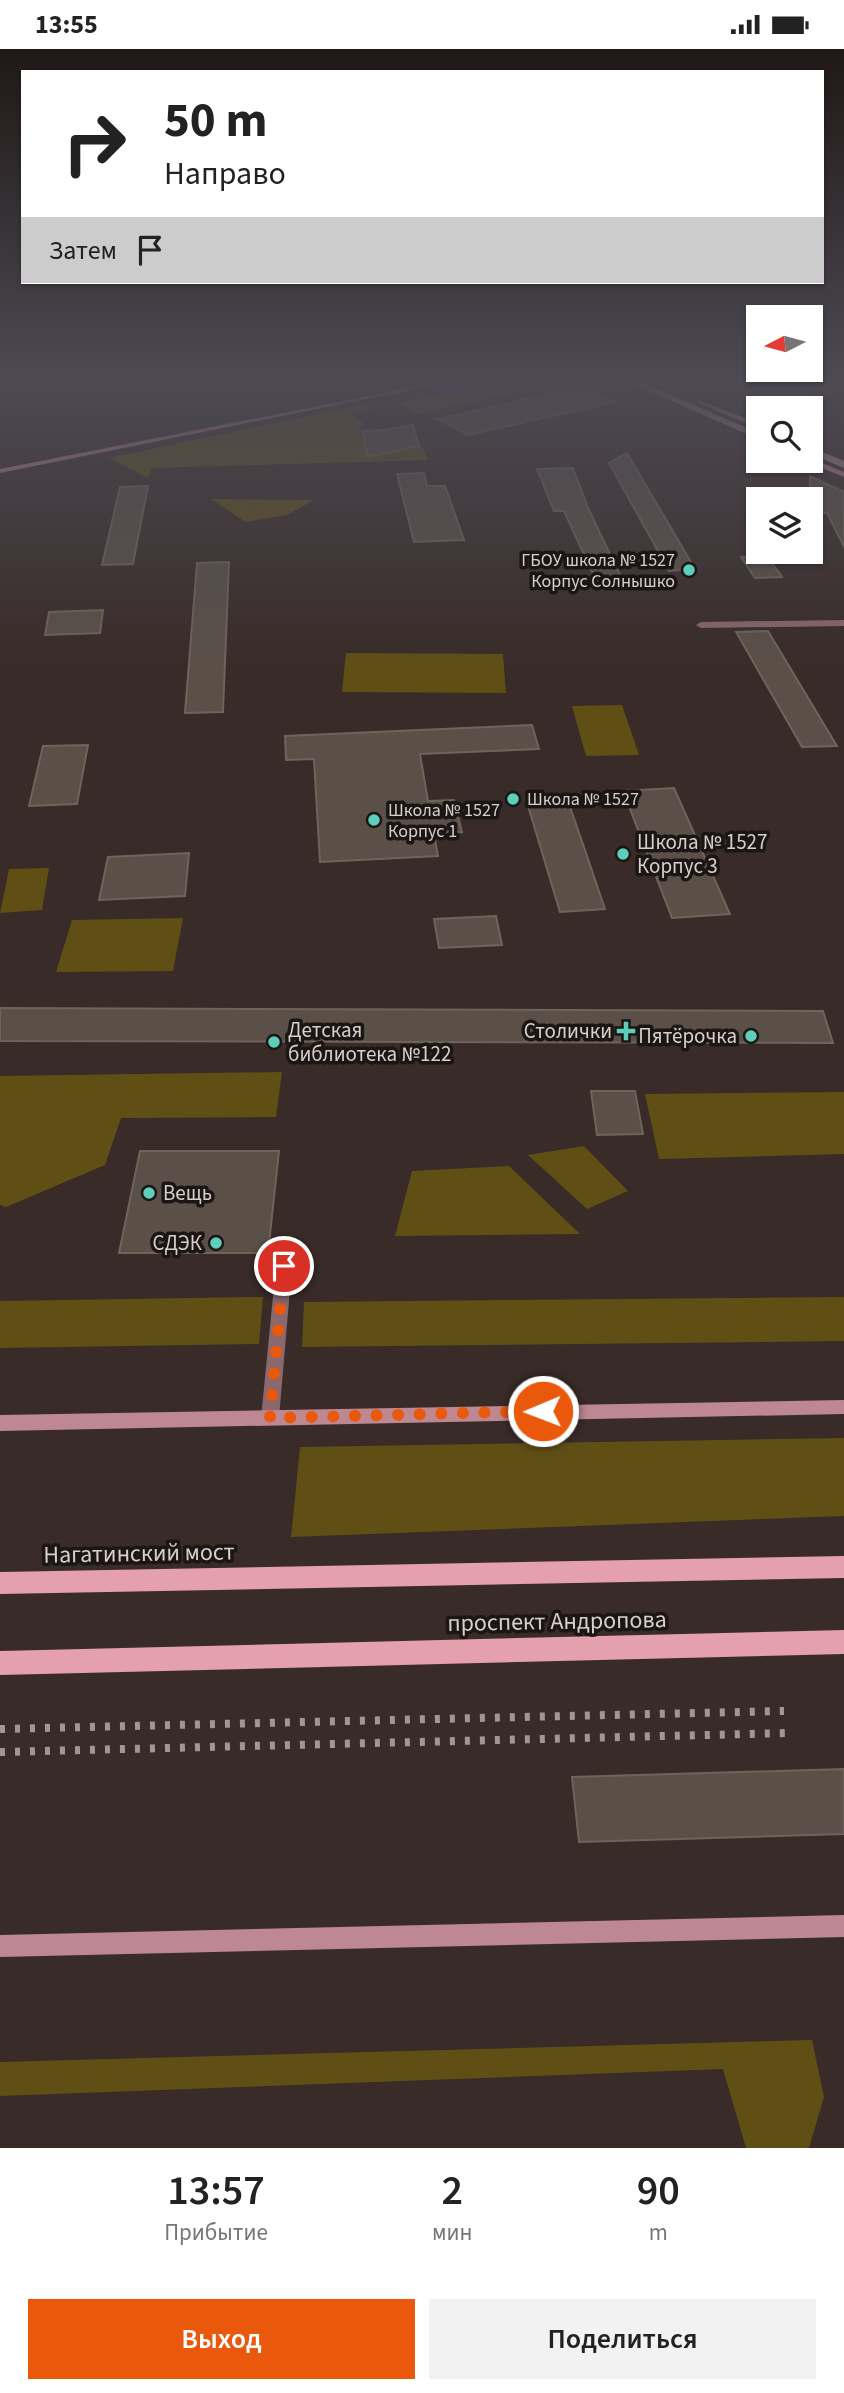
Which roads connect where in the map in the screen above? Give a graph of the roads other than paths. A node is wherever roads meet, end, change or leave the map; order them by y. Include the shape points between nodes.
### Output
1 (844, 623) edge
2 (701, 625) dead end
3 (284, 1266) dead end
4 (844, 1407) edge
5 (270, 1418) junction
6 (0, 1423) edge
7 (844, 1567) edge
8 (0, 1583) edge
9 (844, 1642) edge
10 (0, 1663) edge
11 (844, 1926) edge
12 (0, 1946) edge

1 - 2 street
3 - 5 street
4 - 5 street
5 - 6 street
7 - 8 main road, Нагатинский мост
9 - 10 main road, проспект Андропова
11 - 12 street

